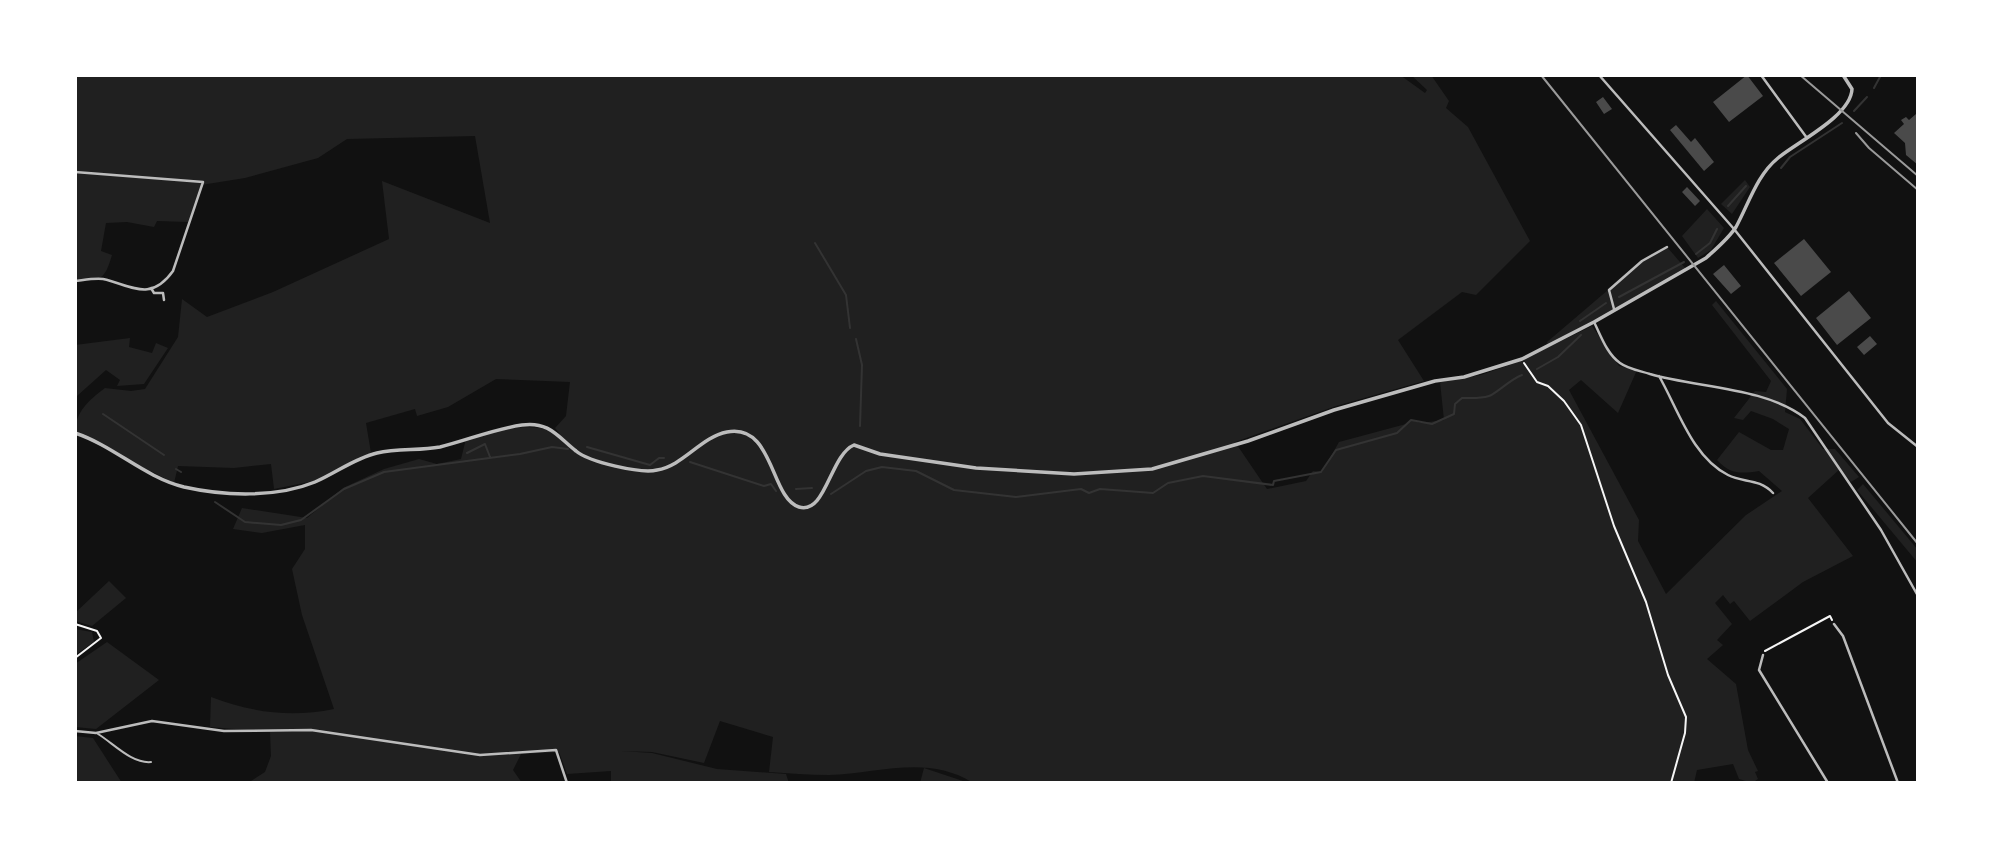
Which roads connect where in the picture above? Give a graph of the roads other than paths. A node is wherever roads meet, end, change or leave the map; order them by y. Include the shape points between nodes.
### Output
1 (1599, 75) edge
2 (1761, 75) edge
3 (1843, 75) edge
4 (1807, 138) junction
5 (75, 172) edge
6 (1734, 229) junction
7 (1667, 247) dead end
8 (75, 281) edge
9 (150, 288) junction
10 (164, 300) dead end
11 (1614, 309) junction
12 (1594, 322) junction
13 (1659, 376) junction
14 (75, 433) edge
15 (1918, 447) edge
16 (1773, 493) dead end
17 (1918, 596) edge
18 (1835, 624) dead end
19 (1764, 653) road end
20 (75, 731) edge
21 (96, 733) junction
22 (151, 762) dead end
23 (567, 783) edge
24 (1828, 783) edge
25 (1898, 783) edge

1 - 6 street
2 - 4 street
3 - 4 street via 1852,89 1849,99
4 - 6 street via 1765,172
5 - 9 street via 203,182 173,271 164,283
6 - 11 street via 1706,258
6 - 15 street via 1888,422
7 - 11 street via 1642,261 1609,290
8 - 9 street via 101,279 127,289
9 - 10 street via 163,293
11 - 12 street
12 - 13 street via 1619,362
12 - 14 street via 1522,359 1334,410 1152,469 1074,474 976,468 880,454 854,445 842,453 818,501 810,507 799,507 787,498 771,461 751,438 739,432 719,434 661,470 635,470 585,457 549,428 523,425 433,448 375,453 296,488 228,493 163,480
13 - 16 street via 1699,449 1716,467 1730,477 1751,479
13 - 17 street via 1751,396 1788,407 1805,418 1886,538
18 - 25 street
19 - 24 street via 1759,670
20 - 21 street
21 - 22 lane via 142,763
21 - 23 street via 152,721 224,731 311,730 480,755 556,750

